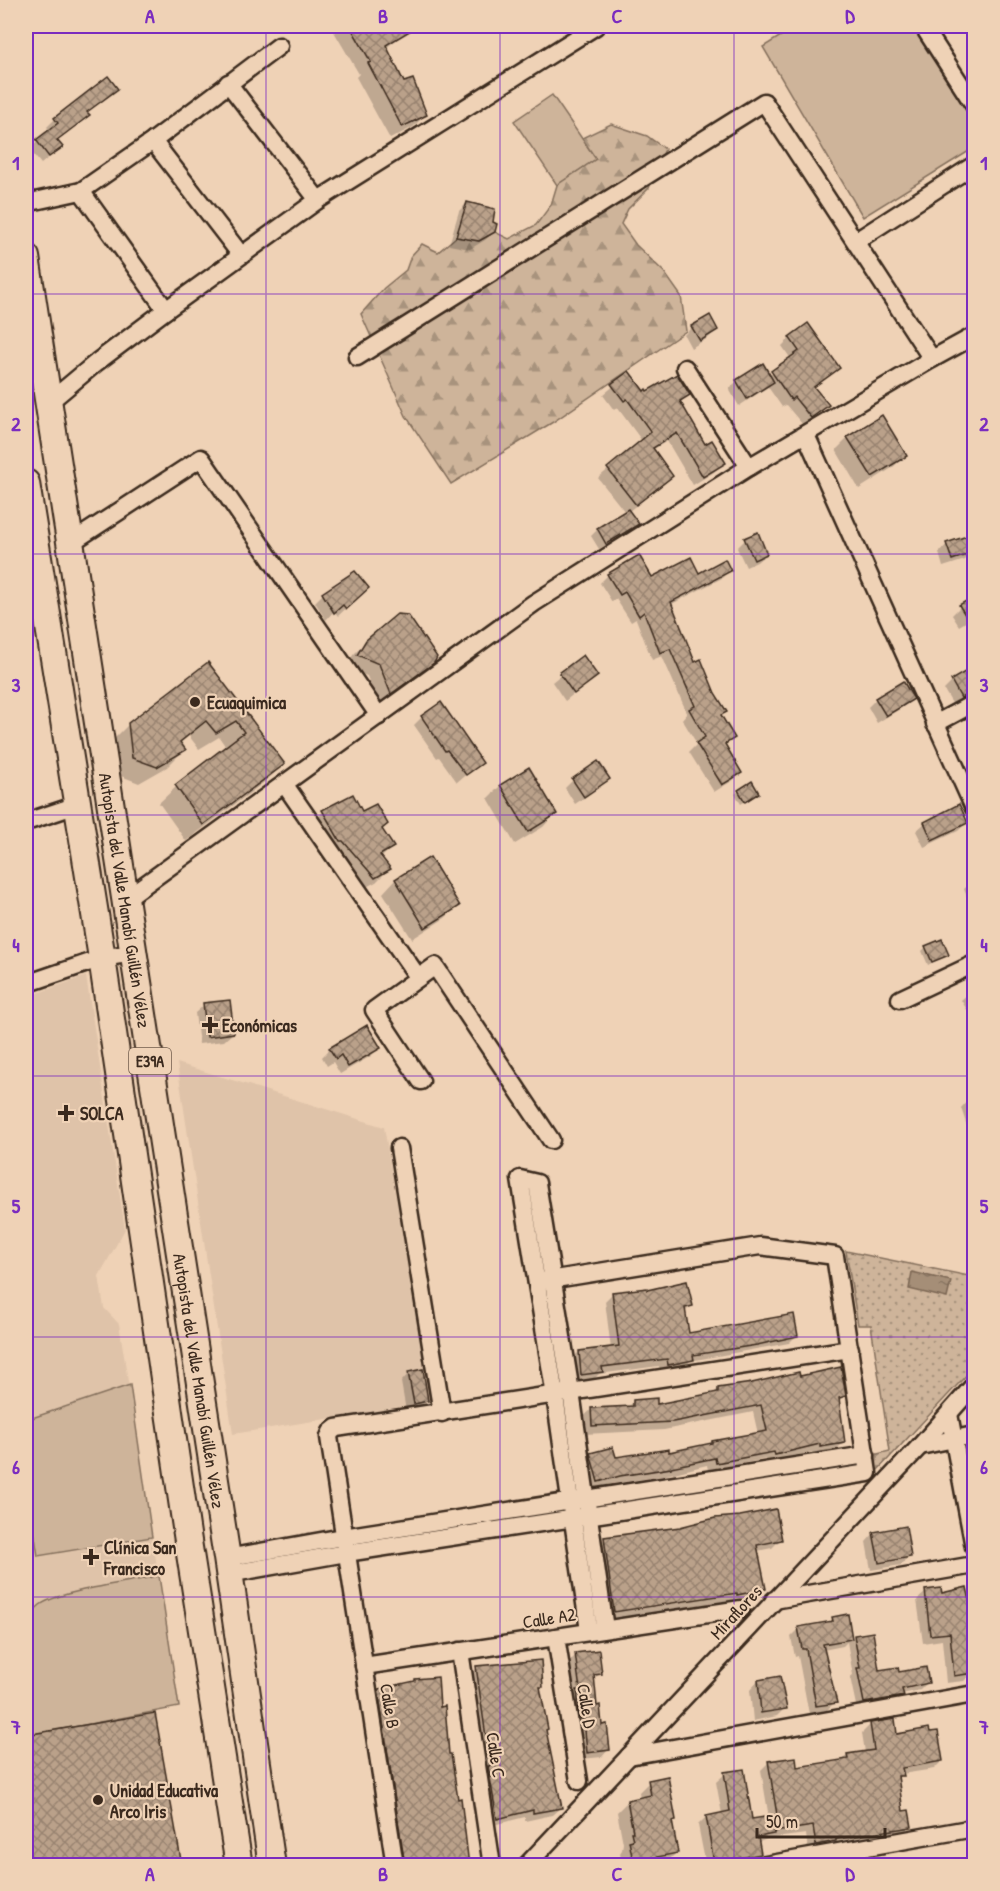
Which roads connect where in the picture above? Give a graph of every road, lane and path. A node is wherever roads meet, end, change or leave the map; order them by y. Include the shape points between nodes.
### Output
1 (596, 26) edge
2 (923, 26) edge
3 (279, 46) dead end
4 (228, 83) junction
5 (975, 105) edge
6 (153, 141) junction
7 (975, 165) edge
8 (81, 191) junction
9 (318, 200) junction
10 (26, 203) edge
11 (856, 241) junction
12 (241, 255) junction
13 (26, 256) edge
14 (166, 310) junction
15 (974, 339) edge
16 (357, 357) dead end
17 (932, 359) junction
18 (685, 368) dead end
19 (48, 403) junction
20 (806, 435) junction
21 (749, 467) junction
22 (26, 483) edge
23 (69, 544) junction
24 (34, 588) edge
25 (975, 704) edge
26 (380, 716) junction
27 (935, 724) junction
28 (285, 785) junction
29 (77, 805) junction
30 (975, 808) edge
31 (26, 822) edge
32 (125, 899) junction
33 (133, 953) junction
34 (102, 958) junction
35 (975, 964) edge
36 (418, 977) junction
37 (26, 984) edge
38 (900, 999) dead end
39 (421, 1081) dead end
40 (551, 1140) dead end
41 (399, 1148) dead end
42 (545, 1280) junction
43 (850, 1349) junction
44 (194, 1352) junction
45 (162, 1364) junction
46 (975, 1385) edge
47 (563, 1394) junction
48 (442, 1413) junction
49 (949, 1413) junction
50 (975, 1435) edge
51 (953, 1439) junction
52 (920, 1446) junction
53 (580, 1510) junction
54 (345, 1545) junction
55 (975, 1547) edge
56 (975, 1565) edge
57 (227, 1566) junction
58 (774, 1600) junction
59 (741, 1609) dead end
60 (597, 1630) junction
61 (556, 1637) junction
62 (460, 1651) junction
63 (364, 1666) junction
64 (975, 1694) edge
65 (629, 1756) junction
66 (579, 1781) dead end
67 (975, 1828) edge
68 (239, 1866) edge
69 (272, 1866) edge
70 (395, 1866) edge
71 (492, 1866) edge
72 (526, 1866) edge
73 (760, 1866) edge

1 - 9 street
2 - 5 street
3 - 4 street
4 - 6 street
4 - 9 street
6 - 8 street
6 - 12 street
7 - 11 street
8 - 10 street
8 - 14 street
9 - 12 street
11 - 16 street via 764,102
11 - 17 street
12 - 14 street
13 - 19 main road, Autopista del Valle Manabí Guillén Vélez / E39A
14 - 19 street
15 - 17 street
17 - 20 street
18 - 21 street
19 - 23 main road, Autopista del Valle Manabí Guillén Vélez / E39A
20 - 21 street
20 - 27 street
21 - 26 street via 534,603
22 - 24 main road, Autopista del Valle Manabí Guillén Vélez / E39A
23 - 26 street via 201,458
23 - 32 main road, Autopista del Valle Manabí Guillén Vélez / E39A
24 - 29 main road, Autopista del Valle Manabí Guillén Vélez / E39A
25 - 27 street
26 - 28 street
27 - 30 street
28 - 32 street
28 - 36 street
29 - 31 street
29 - 34 main road, Autopista del Valle Manabí Guillén Vélez / E39A
32 - 33 main road, Autopista del Valle Manabí Guillén Vélez / E39A
33 - 34 street
33 - 44 main road, Autopista del Valle Manabí Guillén Vélez / E39A
34 - 37 street
34 - 45 main road, Autopista del Valle Manabí Guillén Vélez / E39A
35 - 38 street
36 - 39 street via 374,1010
36 - 40 street via 435,966
41 - 48 street
42 - 42 street via 537,1184 520,1179
42 - 43 street via 760,1246 835,1256
42 - 47 street
43 - 47 street
43 - 53 street via 868,1473
44 - 45 main road
44 - 57 main road, Autopista del Valle Manabí Guillén Vélez / E39A
45 - 68 main road, Autopista del Valle Manabí Guillén Vélez / E39A
46 - 49 street, Miraflores
47 - 48 street
47 - 53 street
48 - 54 street, Calle B via 336,1428 331,1432
49 - 51 street
49 - 52 street, Miraflores
50 - 51 street
51 - 52 street
51 - 55 street
52 - 58 street, Miraflores
53 - 54 street
53 - 60 street
54 - 57 street
54 - 63 street, Calle B
56 - 58 street
57 - 69 main road, Autopista del Valle Manabí Guillén Vélez / E39A
58 - 65 street, Miraflores
59 - 60 street, Calle A2
60 - 61 street, Calle A2
61 - 62 street, Calle A2
61 - 66 street, Calle D
62 - 63 street, Calle A2
62 - 71 street, Calle C
63 - 70 street, Calle B
64 - 65 street
65 - 72 street, Miraflores
67 - 73 street

